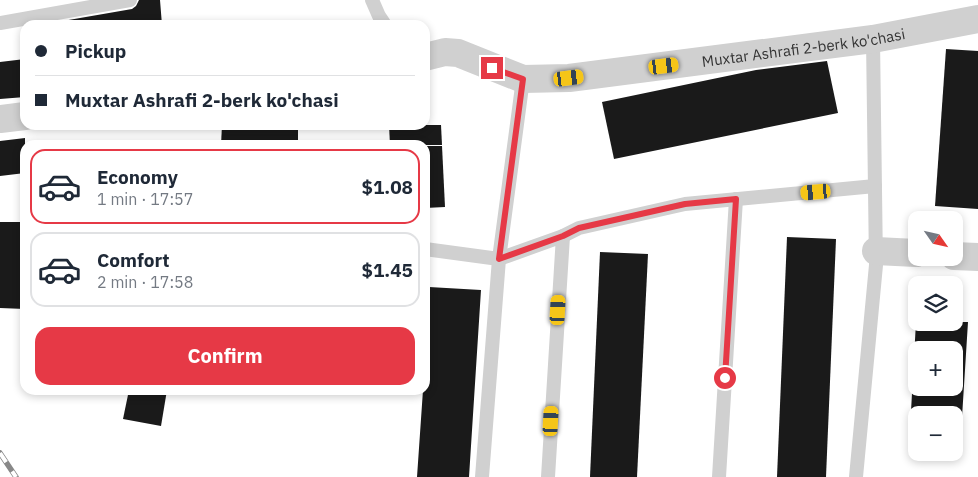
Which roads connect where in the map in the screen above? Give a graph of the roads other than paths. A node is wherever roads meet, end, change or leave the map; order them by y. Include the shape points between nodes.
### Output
1 (130, 0) edge
2 (372, 0) edge
3 (978, 19) edge
4 (382, 20) edge
5 (0, 23) edge
6 (873, 39) junction
7 (430, 56) edge
8 (523, 79) junction
9 (20, 117) edge
10 (0, 119) edge
11 (875, 186) junction
12 (736, 199) junction
13 (563, 236) junction
14 (430, 251) edge
15 (876, 251) junction
16 (908, 253) edge
17 (963, 256) edge
18 (978, 257) edge
19 (499, 259) junction
20 (482, 477) edge
21 (548, 477) edge
22 (719, 477) edge
23 (856, 477) edge

1 - 5 lane
2 - 4 lane
3 - 6 street, Muxtar Ashrafi 2-berk ko'chasi
6 - 8 street, Muxtar Ashrafi 2-berk ko'chasi via 569,78
6 - 11 lane
7 - 8 street, Muxtar Ashrafi 2-berk ko'chasi via 458,53
8 - 19 lane
9 - 10 street
11 - 12 lane
11 - 15 lane
12 - 13 lane via 685,204 579,228
12 - 22 lane
13 - 19 lane
13 - 21 lane
14 - 19 lane
15 - 16 street
15 - 23 lane
17 - 18 street
19 - 20 lane

